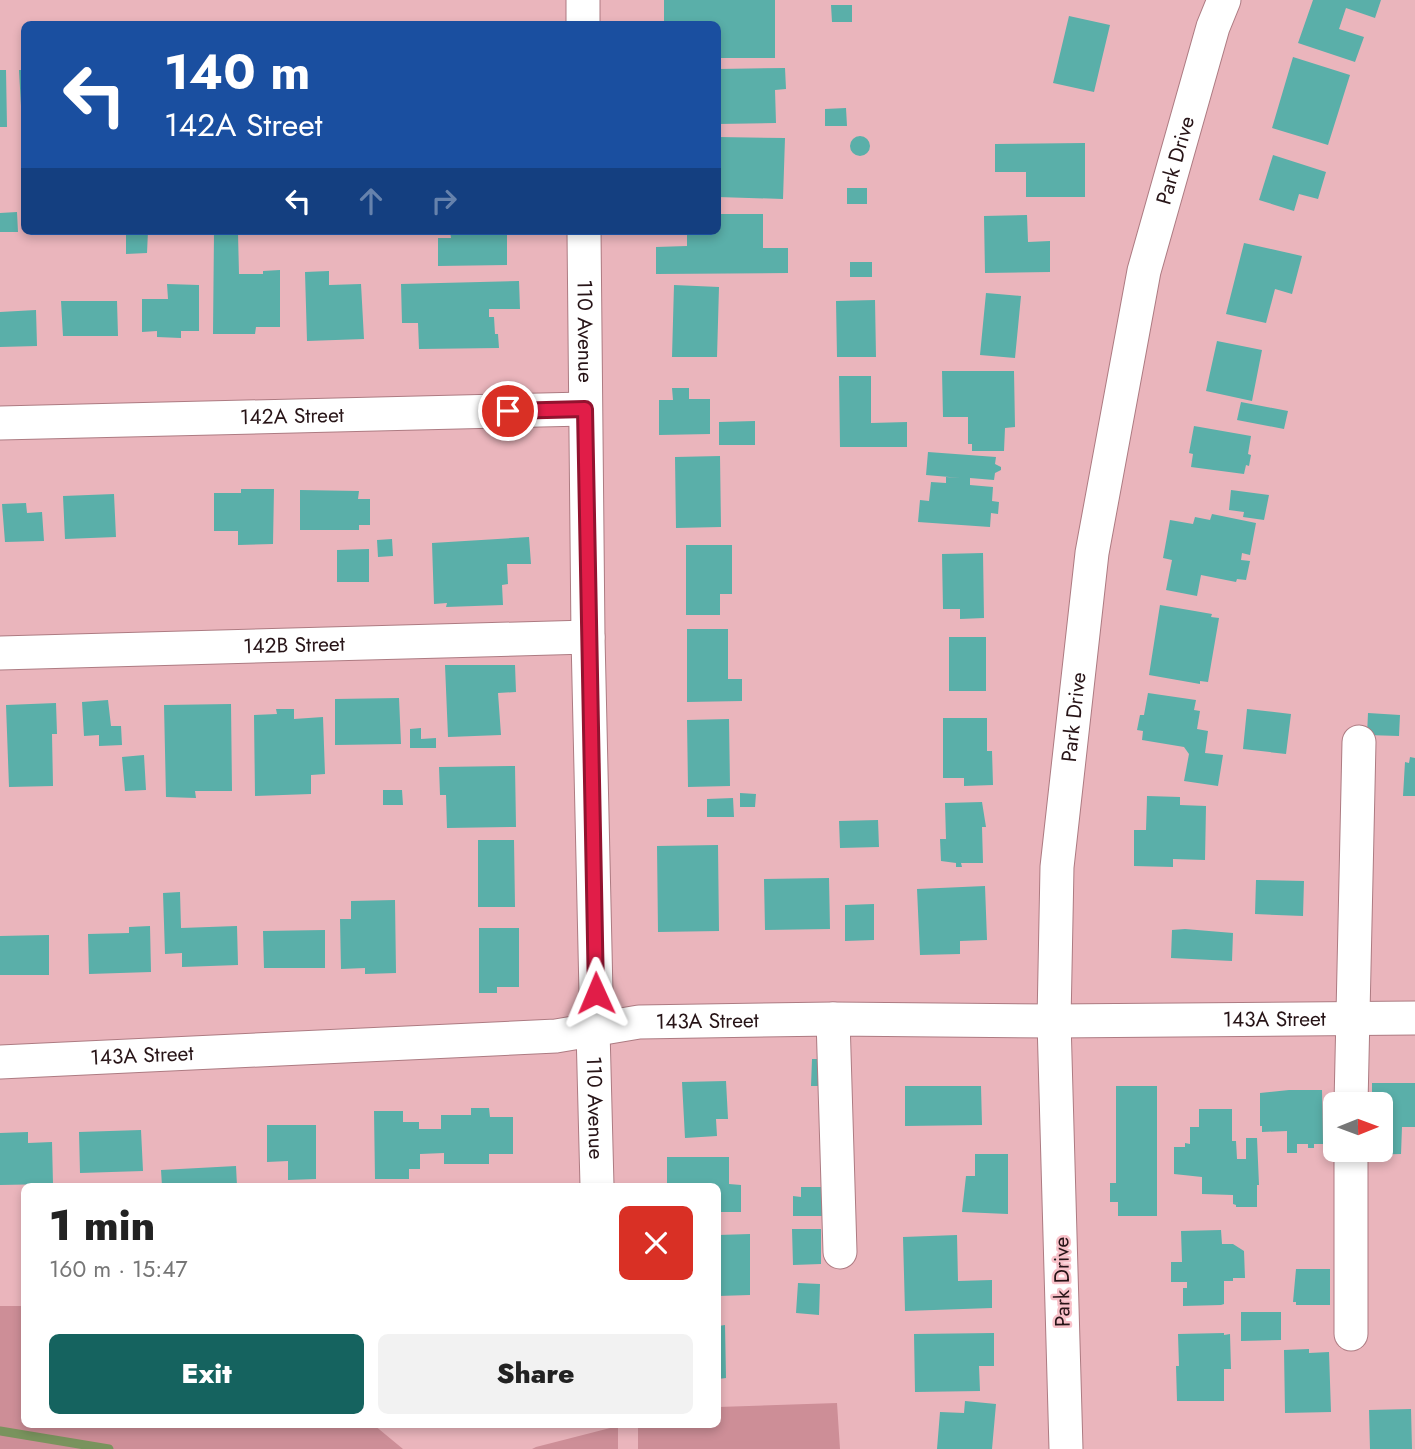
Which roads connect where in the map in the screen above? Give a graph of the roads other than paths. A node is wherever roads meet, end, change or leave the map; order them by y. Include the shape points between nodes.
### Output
1 (583, 0) edge
2 (1224, 0) edge
3 (583, 21) edge
4 (584, 235) edge
5 (585, 409) junction
6 (0, 423) edge
7 (588, 637) junction
8 (0, 653) edge
9 (1359, 743) dead end
10 (1415, 1017) edge
11 (833, 1019) junction
12 (1352, 1019) junction
13 (1054, 1021) junction
14 (593, 1030) junction
15 (0, 1062) edge
16 (1351, 1092) edge
17 (1351, 1162) edge
18 (597, 1183) edge
19 (840, 1252) dead end
20 (1351, 1334) dead end
21 (1066, 1449) edge

1 - 3 street
2 - 13 street, Park Drive via 1144,271 1092,553 1058,867
4 - 5 street, 110 Avenue
5 - 6 street, 142A Street
5 - 7 street, 110 Avenue
7 - 8 street, 142B Street
7 - 14 street, 110 Avenue via 596,979
9 - 12 street
10 - 12 street, 143A Street
11 - 13 street, 143A Street
11 - 14 street, 143A Street via 639,1022
11 - 19 street
12 - 13 street, 143A Street
12 - 16 street
13 - 21 street, Park Drive
14 - 15 street, 143A Street via 556,1036
14 - 18 street, 110 Avenue
17 - 20 street

